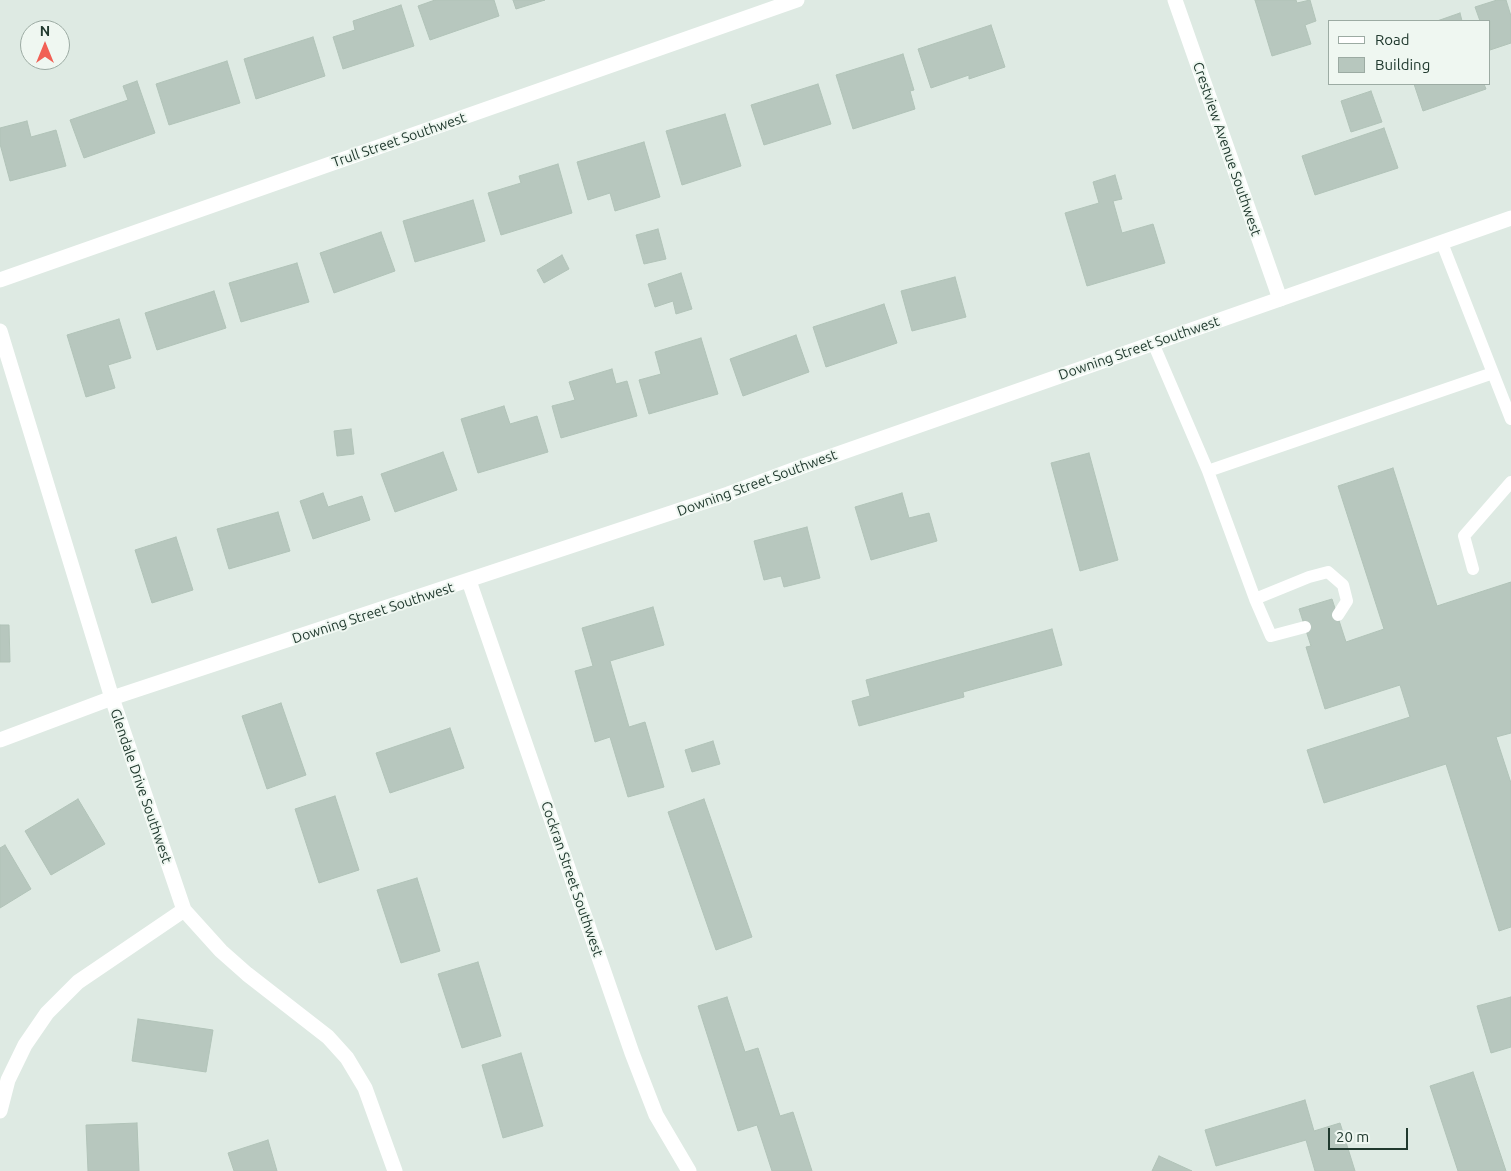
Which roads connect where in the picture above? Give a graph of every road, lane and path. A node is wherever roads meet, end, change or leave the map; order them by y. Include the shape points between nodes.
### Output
1 (797, 0) edge
2 (1175, 0) edge
3 (1511, 218) edge
4 (1442, 243) junction
5 (0, 280) edge
6 (1280, 299) junction
7 (0, 331) edge
8 (1153, 343) junction
9 (1493, 373) junction
10 (1511, 419) edge
11 (1208, 471) junction
12 (1511, 482) edge
13 (1473, 569) dead end
14 (469, 581) junction
15 (1255, 599) junction
16 (1338, 615) dead end
17 (1304, 627) dead end
18 (112, 698) junction
19 (0, 740) edge
20 (184, 910) junction
21 (0, 1112) edge
22 (395, 1171) edge
23 (689, 1171) edge

1 - 5 street, Trull Street Southwest
2 - 6 street, Crestview Avenue Southwest
3 - 4 street, Downing Street Southwest
4 - 6 street, Downing Street Southwest
4 - 9 lane
6 - 8 street, Downing Street Southwest
7 - 18 street, Glendale Drive Southwest
8 - 11 lane
8 - 14 street, Downing Street Southwest via 728,494
9 - 10 lane
9 - 11 lane
11 - 15 lane
12 - 13 lane via 1464,536
14 - 18 street, Downing Street Southwest
14 - 23 street, Cockran Street Southwest via 632,1052 656,1116
15 - 16 lane via 1328,572 1343,585 1347,601
15 - 17 lane via 1270,636
18 - 19 street, Downing Street Southwest
18 - 20 street, Glendale Drive Southwest
20 - 21 street via 78,982 47,1013 25,1045 8,1080
20 - 22 street, Glendale Drive Southwest via 221,951 328,1037 348,1058 365,1088

